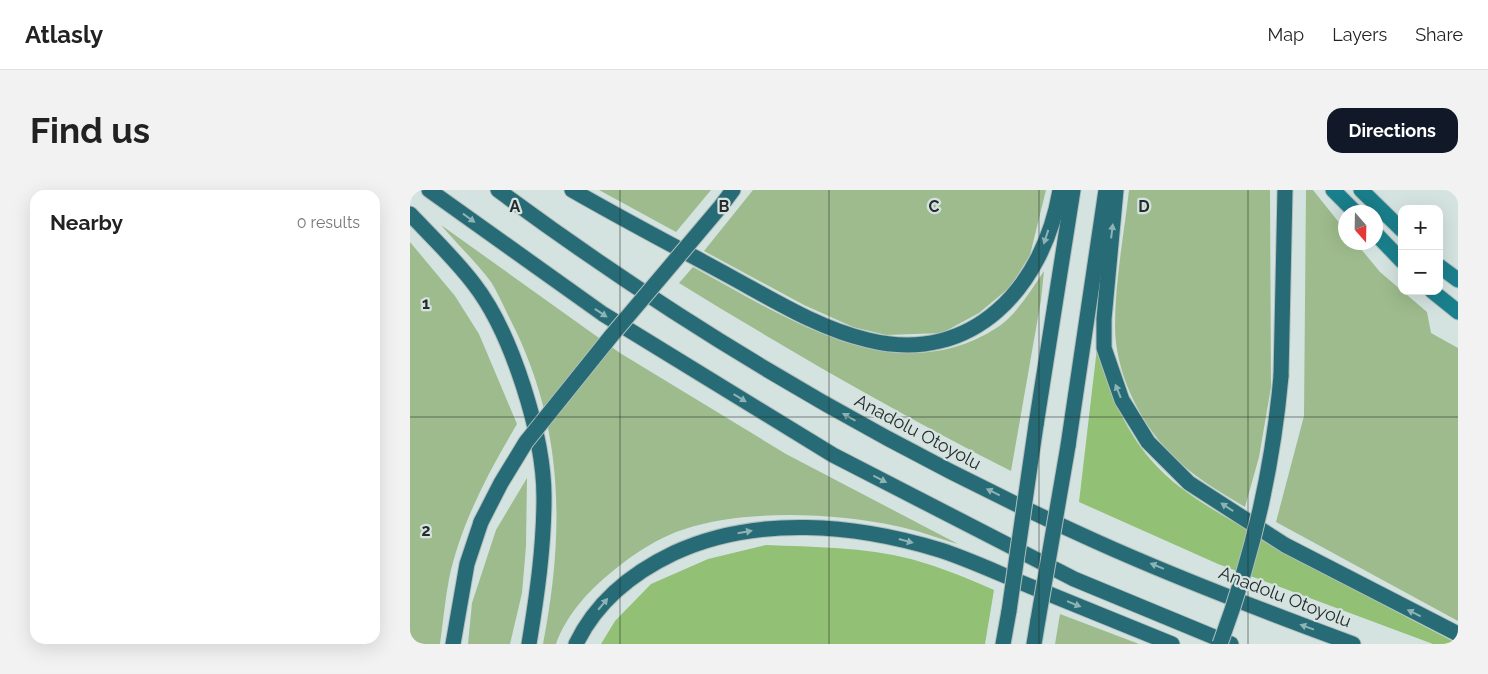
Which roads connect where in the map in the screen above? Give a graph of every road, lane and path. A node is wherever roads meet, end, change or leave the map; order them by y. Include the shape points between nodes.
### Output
1 (429, 190) edge
2 (498, 190) edge
3 (572, 190) edge
4 (733, 190) edge
5 (1060, 190) edge
6 (1072, 190) edge
7 (1106, 190) edge
8 (1116, 190) edge
9 (1285, 190) edge
10 (1333, 190) edge
11 (1361, 190) edge
12 (1348, 205) edge
13 (410, 214) edge
14 (1398, 226) edge
15 (1383, 241) edge
16 (1398, 257) edge
17 (1443, 269) edge
18 (1458, 280) edge
19 (1437, 295) edge
20 (1458, 312) edge
21 (1458, 634) edge
22 (453, 644) edge
23 (529, 644) edge
24 (576, 644) edge
25 (1003, 644) edge
26 (1034, 644) edge
27 (1172, 644) edge
28 (1220, 644) edge
29 (1231, 644) edge
30 (1353, 644) edge

1 -> 29 highway via 603,314 833,455 1074,579
30 -> 2 highway, Anadolu Otoyolu via 1096,541 882,436 760,366 606,268
5 -> 3 highway via 1034,267 1014,296 980,324 952,338 900,344 848,335 790,309
4 - 22 highway, bridge via 526,442 480,522 467,564
6 - 25 highway, bridge
7 - 26 highway, bridge via 1068,446
21 -> 8 highway via 1285,545 1189,482 1148,442 1122,400 1104,348
9 - 28 highway, bridge via 1281,376 1276,431 1266,487
10 - 12 main road
11 - 14 main road
13 - 23 highway via 475,285 503,334 527,396 544,496 539,583
15 - 16 main road
17 - 18 main road
19 - 20 main road
24 -> 27 highway via 592,617 610,596 656,562 714,538 748,530 789,528 854,531 942,550

